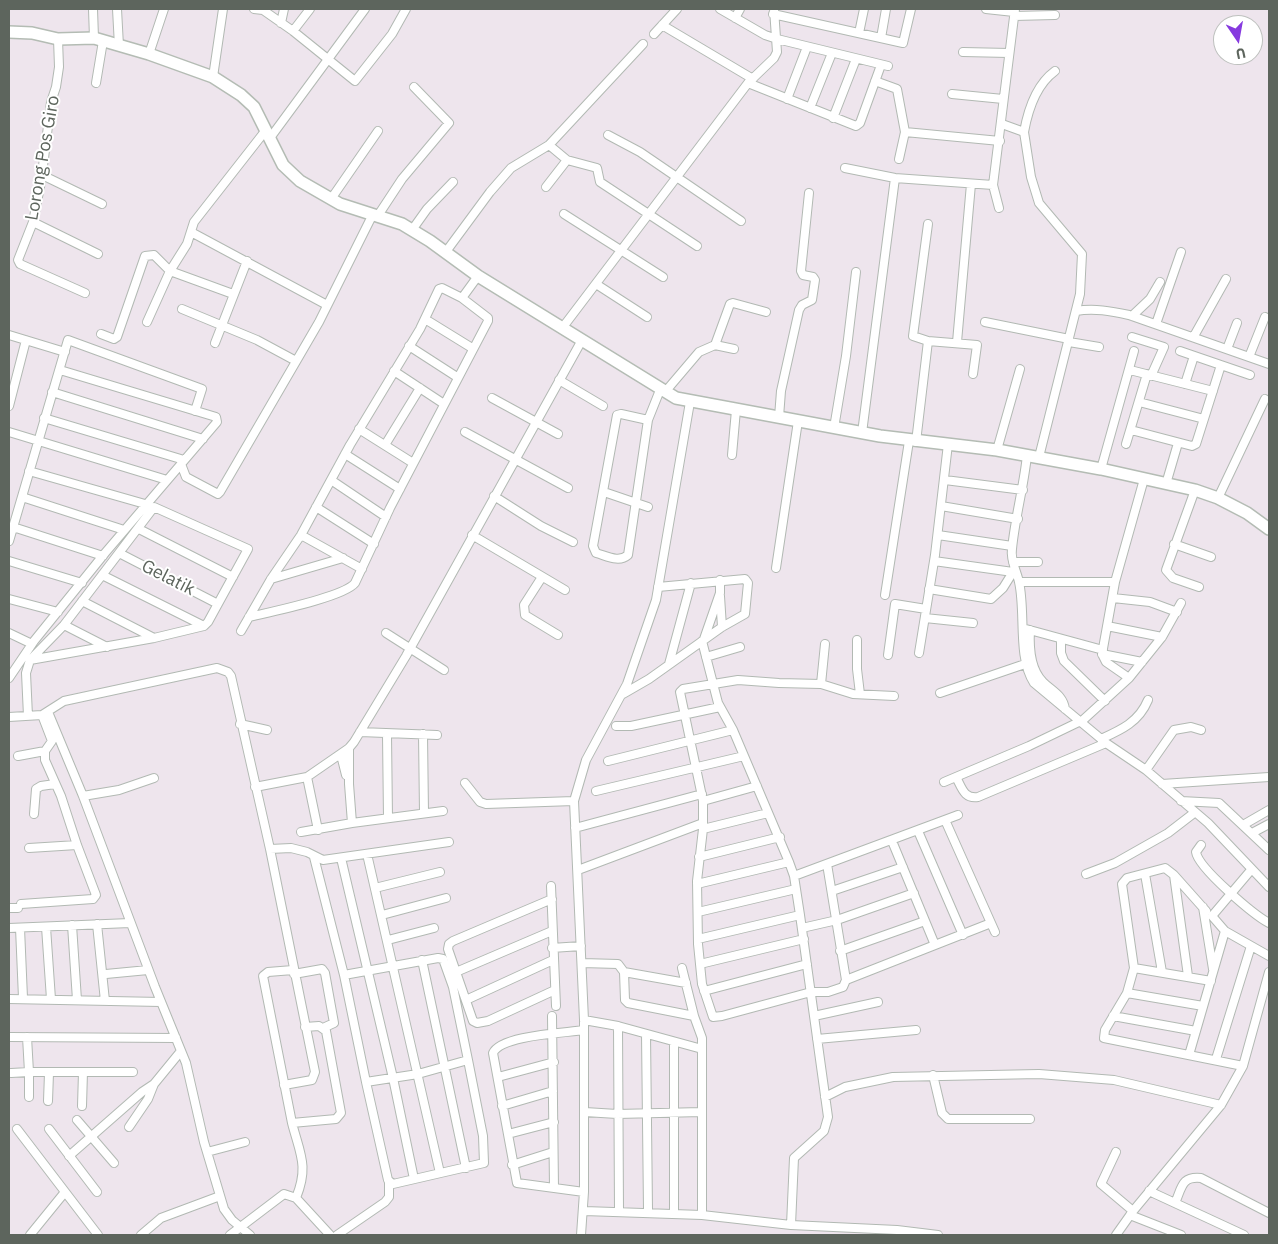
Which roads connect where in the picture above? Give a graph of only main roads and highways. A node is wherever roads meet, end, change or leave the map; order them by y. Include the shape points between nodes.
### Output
1 (9, 32) edge
2 (1269, 529) edge

1 - 2 main road via 58,39 99,40 212,77 242,95 254,107 283,165 300,181 331,199 374,217 402,224 478,276 662,391 690,402 862,433 1033,456 1195,490 1247,513

